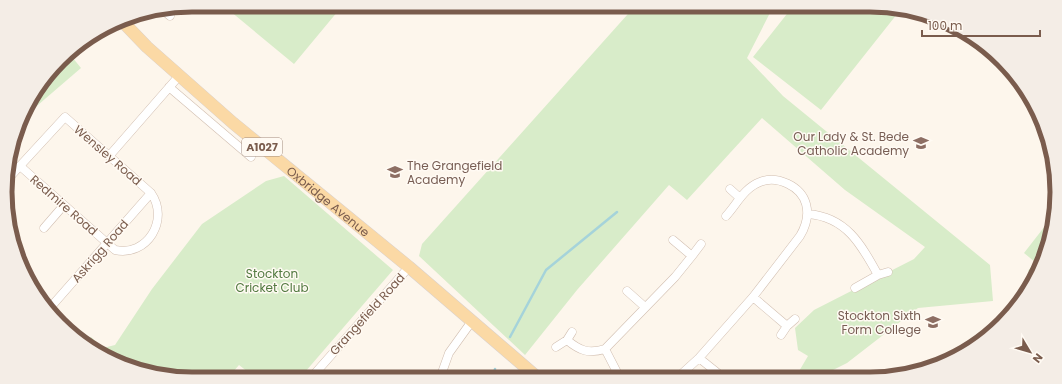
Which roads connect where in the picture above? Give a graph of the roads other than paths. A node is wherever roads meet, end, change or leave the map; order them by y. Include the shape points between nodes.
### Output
1 (126, 25) edge
2 (179, 76) junction
3 (170, 87) junction
4 (110, 155) junction
5 (251, 157) dead end
6 (20, 166) junction
7 (13, 173) edge
8 (730, 189) dead end
9 (151, 193) junction
10 (740, 198) junction
11 (64, 205) junction
12 (808, 214) junction
13 (726, 216) dead end
14 (44, 228) dead end
15 (673, 240) dead end
16 (108, 243) junction
17 (701, 244) dead end
18 (692, 256) junction
19 (409, 267) junction
20 (888, 272) dead end
21 (878, 276) junction
22 (854, 288) dead end
23 (626, 291) dead end
24 (753, 297) junction
25 (52, 306) edge
26 (645, 307) junction
27 (795, 319) dead end
28 (472, 320) junction
29 (787, 326) junction
30 (572, 332) dead end
31 (781, 335) dead end
32 (567, 340) junction
33 (556, 347) dead end
34 (606, 349) junction
35 (699, 358) junction
36 (316, 372) edge
37 (442, 372) edge
38 (531, 372) edge
39 (617, 372) edge
40 (684, 372) edge
41 (716, 372) edge

1 - 2 main road, Oxbridge Avenue / A1027
2 - 3 street
2 - 19 main road, Oxbridge Avenue / A1027
3 - 4 street
3 - 5 street
4 - 6 street, Wensley Road via 65,117
4 - 9 street, Wensley Road
6 - 7 street
6 - 11 street, Redmire Road
8 - 10 street
9 - 16 street, Askrigg Road
9 - 16 street, Redmire Road via 157,201 159,210 155,230 147,240 136,248 124,252 115,250
10 - 12 street via 750,187 762,181 782,181 799,193 806,203
10 - 13 street
11 - 14 street
11 - 16 street, Redmire Road
12 - 21 street via 831,219 849,232 866,252
12 - 24 street via 800,236
15 - 18 street
16 - 25 street, Askrigg Road
17 - 18 street
18 - 26 street
19 - 28 main road, Oxbridge Avenue / A1027
19 - 36 street, Grangefield Road
20 - 21 street
21 - 22 street
23 - 26 street
24 - 29 street
24 - 35 street
26 - 34 street
27 - 29 street
28 - 37 street via 448,353
28 - 38 main road, Oxbridge Avenue / A1027
29 - 31 street
30 - 32 street
32 - 33 street
32 - 34 street via 586,352
34 - 39 street
35 - 40 street
35 - 41 street

